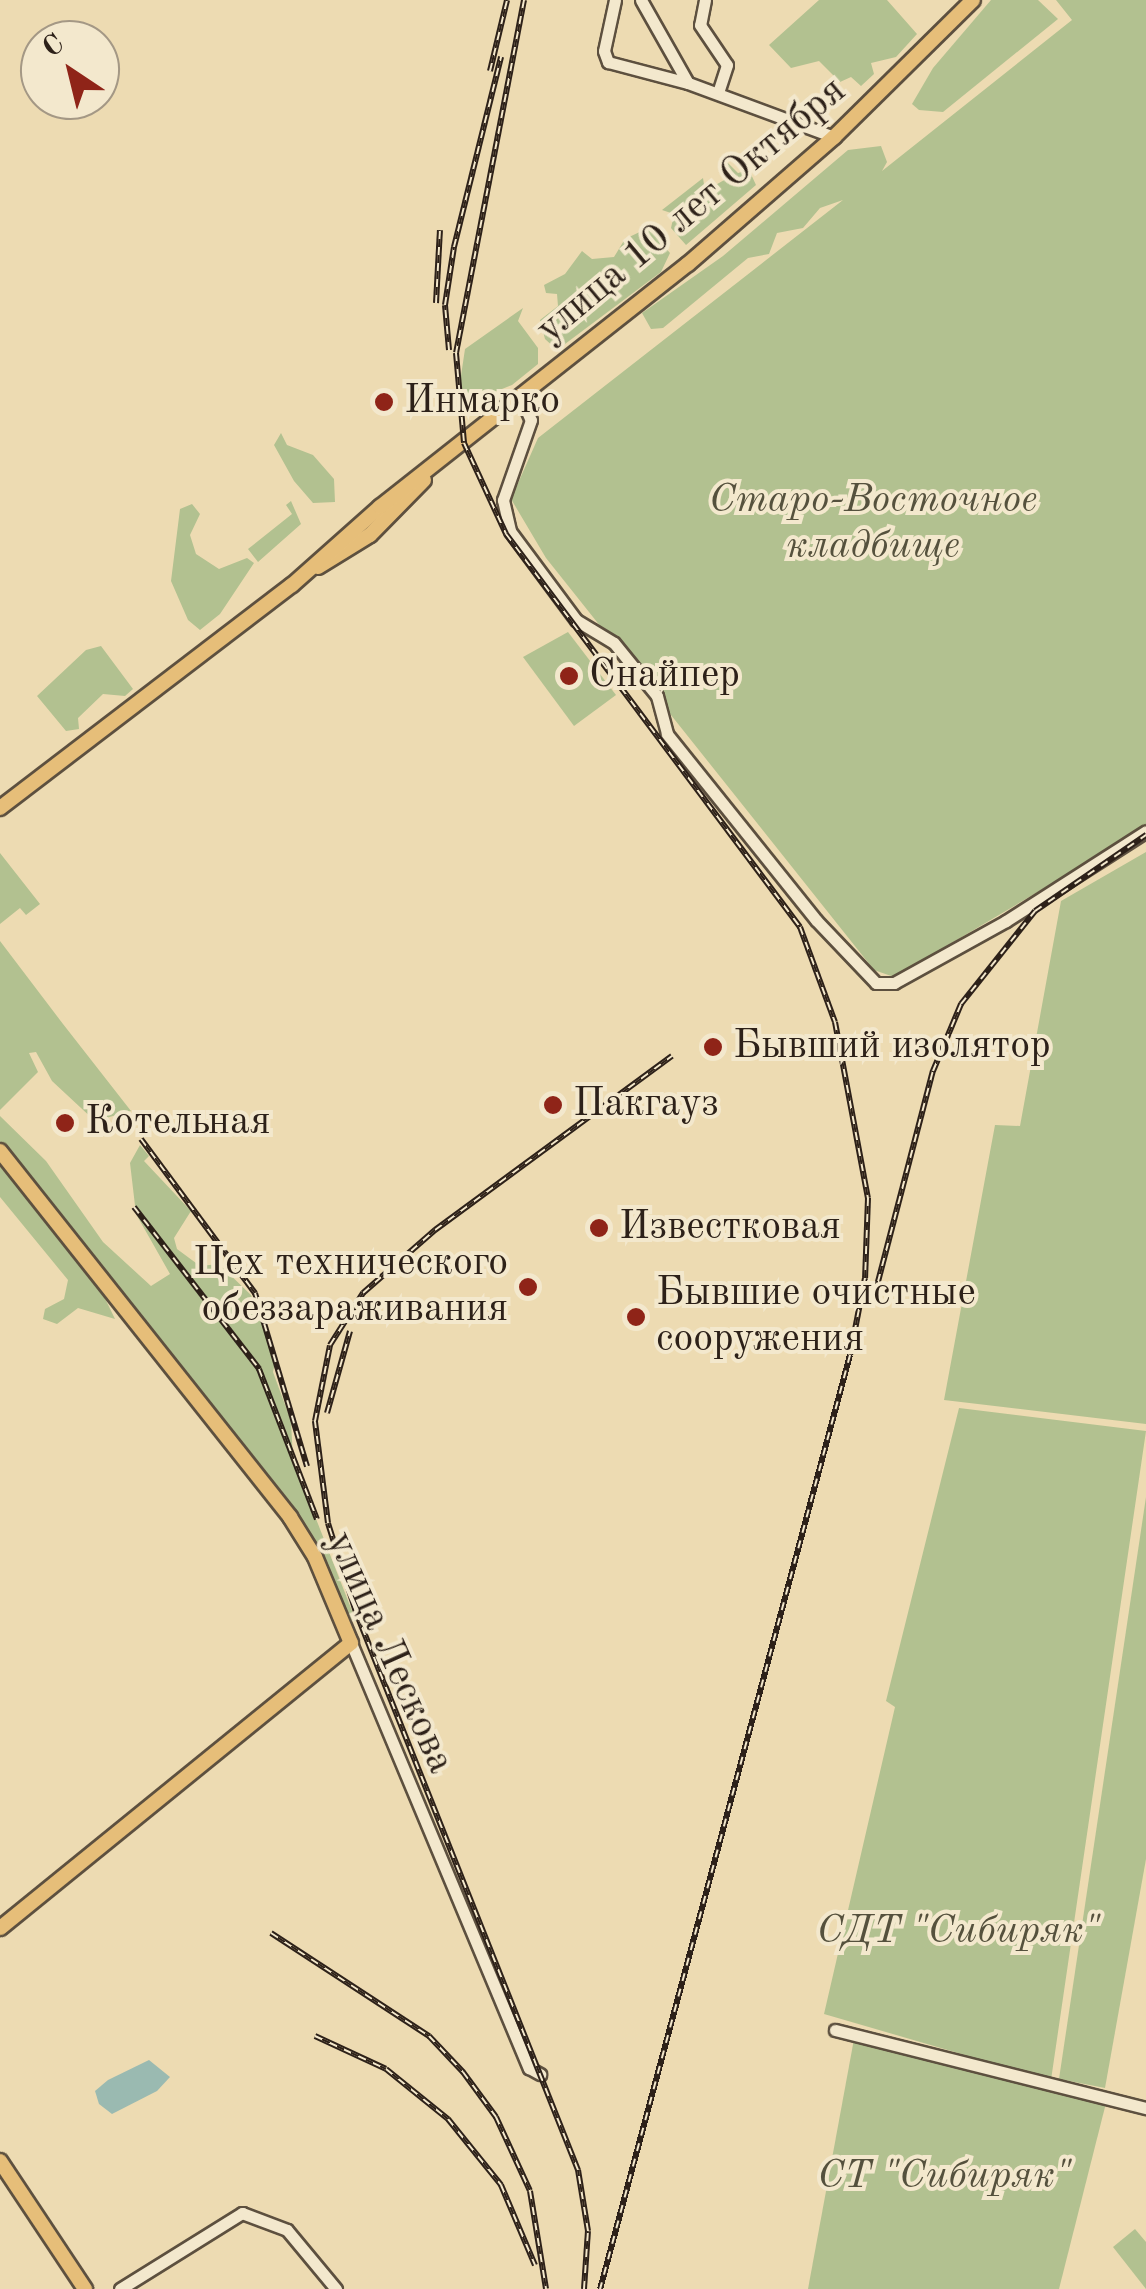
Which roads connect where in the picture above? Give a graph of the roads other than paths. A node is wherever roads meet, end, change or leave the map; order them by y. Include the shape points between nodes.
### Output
1 (616, 0) edge
2 (641, 0) edge
3 (704, 0) edge
4 (973, 0) edge
5 (688, 83) junction
6 (718, 92) junction
7 (834, 138) junction
8 (520, 398) junction
9 (0, 808) edge
10 (1146, 831) edge
11 (0, 1151) edge
12 (351, 1643) junction
13 (0, 1928) edge
14 (835, 2030) dead end
15 (540, 2074) dead end
16 (1146, 2108) edge
17 (0, 2161) edge
18 (85, 2289) edge
19 (120, 2289) edge
20 (336, 2289) edge

1 - 5 street via 604,51 608,62
2 - 5 street
3 - 6 street via 700,26 727,65
4 - 7 main road, улица 10 лет Октября
5 - 6 street
6 - 7 street
7 - 8 main road, улица 10 лет Октября
8 - 9 main road, улица 10 лет Октября via 442,460 370,536 304,574
8 - 10 street via 532,420 503,500 510,531 576,620 609,636 656,696 668,734 816,920 876,983 894,984 1006,921
11 - 12 main road, улица Лескова via 290,1517 315,1556
12 - 13 main road
12 - 15 street, улица Лескова via 529,2068
14 - 16 street
17 - 18 main road
19 - 20 street via 242,2213 287,2230

